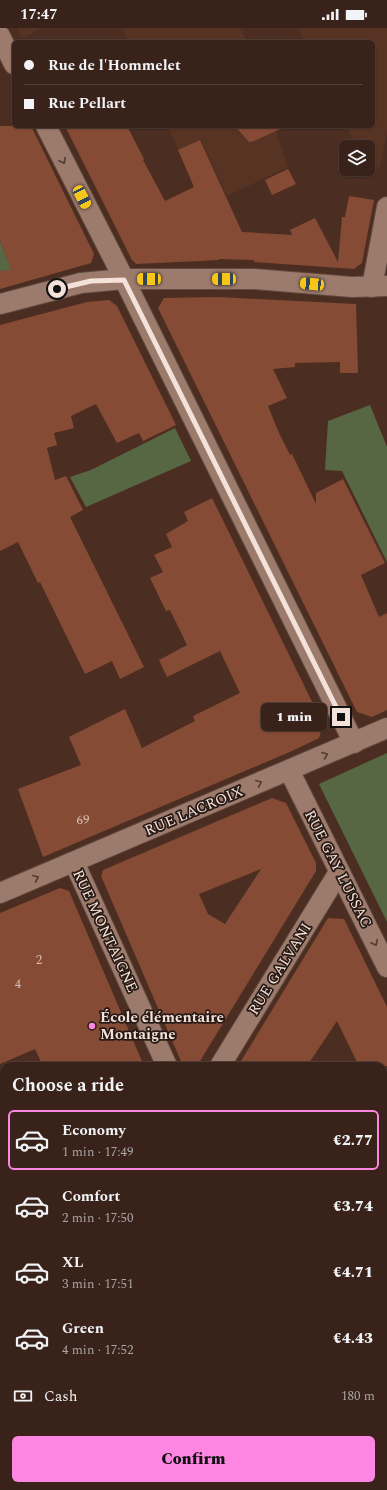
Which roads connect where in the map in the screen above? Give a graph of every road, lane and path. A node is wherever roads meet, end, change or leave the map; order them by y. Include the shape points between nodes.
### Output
1 (0, 36) edge
2 (12, 60) edge
3 (47, 128) edge
4 (387, 207) edge
5 (124, 280) junction
6 (379, 286) edge
7 (0, 304) edge
8 (387, 728) edge
9 (354, 743) junction
10 (289, 770) junction
11 (74, 862) junction
12 (339, 872) junction
13 (0, 893) edge
14 (387, 967) edge
15 (165, 1062) edge
16 (222, 1062) edge

1 - 2 street
3 -> 5 street
4 - 6 street
5 - 6 street via 254,279
5 - 7 street via 91,281
5 - 9 street
8 - 9 street, RUE LACROIX
10 -> 9 street, RUE LACROIX
11 -> 10 street, RUE LACROIX
10 - 12 street, RUE GAY LUSSAC
13 -> 11 street, RUE LACROIX
11 - 15 street, RUE MONTAIGNE
12 -> 14 street, RUE GAY LUSSAC
12 - 16 street, RUE GALVANI

